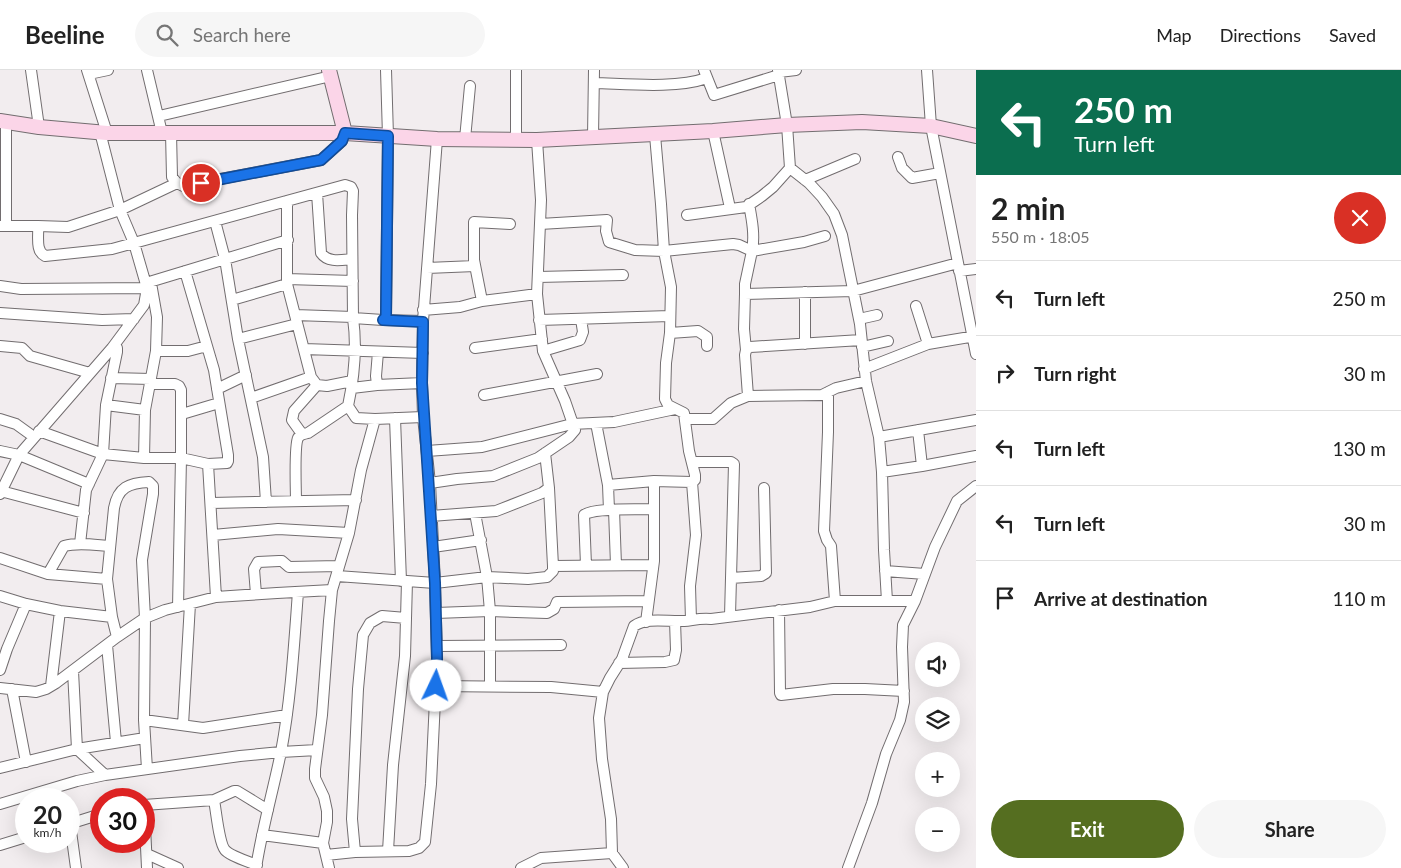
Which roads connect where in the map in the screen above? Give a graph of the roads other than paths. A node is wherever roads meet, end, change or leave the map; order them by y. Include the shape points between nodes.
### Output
1 (31, 70) edge
2 (108, 70) edge
3 (147, 70) edge
4 (386, 70) edge
5 (516, 70) edge
6 (594, 70) edge
7 (796, 70) edge
8 (927, 70) edge
9 (88, 72) edge
10 (778, 72) edge
11 (330, 73) edge
12 (706, 74) edge
13 (594, 83) junction
14 (470, 86) dead end
15 (159, 116) junction
16 (3, 122) edge
17 (787, 125) junction
18 (931, 126) junction
19 (39, 127) junction
20 (713, 131) junction
21 (103, 132) junction
22 (167, 133) junction
23 (345, 133) junction
24 (655, 135) junction
25 (388, 136) junction
26 (976, 136) edge
27 (593, 137) junction
28 (437, 139) junction
29 (465, 139) junction
30 (516, 140) junction
31 (537, 140) junction
32 (898, 157) dead end
33 (855, 159) dead end
34 (790, 168) junction
35 (940, 173) junction
36 (805, 180) junction
37 (177, 183) junction
38 (317, 193) junction
39 (287, 202) junction
40 (749, 204) junction
41 (730, 208) junction
42 (120, 210) junction
43 (687, 215) dead end
44 (214, 221) junction
45 (510, 224) dead end
46 (540, 224) junction
47 (3, 226) edge
48 (38, 226) junction
49 (825, 236) dead end
50 (288, 240) junction
51 (134, 243) junction
52 (664, 251) junction
53 (752, 251) junction
54 (225, 259) junction
55 (352, 260) junction
56 (475, 266) junction
57 (959, 267) junction
58 (427, 268) junction
59 (976, 269) edge
60 (185, 271) junction
61 (623, 275) dead end
62 (538, 277) junction
63 (353, 281) junction
64 (287, 282) junction
65 (148, 284) junction
66 (0, 286) edge
67 (853, 291) junction
68 (805, 292) junction
69 (537, 294) junction
70 (744, 294) junction
71 (232, 300) junction
72 (482, 301) junction
73 (916, 306) dead end
74 (423, 310) junction
75 (972, 311) edge
76 (0, 313) edge
77 (877, 315) dead end
78 (670, 316) junction
79 (353, 318) junction
80 (581, 318) junction
81 (134, 319) junction
82 (296, 319) junction
83 (859, 319) junction
84 (383, 320) junction
85 (539, 320) junction
86 (423, 322) junction
87 (670, 333) junction
88 (974, 336) edge
89 (238, 339) junction
90 (542, 339) junction
91 (888, 341) dead end
92 (805, 344) junction
93 (862, 344) junction
94 (928, 344) junction
95 (0, 346) edge
96 (207, 346) junction
97 (707, 346) dead end
98 (112, 348) junction
99 (475, 348) dead end
100 (304, 349) junction
101 (156, 350) junction
102 (354, 350) junction
103 (746, 350) junction
104 (378, 352) junction
105 (543, 352) junction
106 (423, 353) junction
107 (976, 354) edge
108 (864, 369) junction
109 (90, 373) junction
110 (597, 374) dead end
111 (246, 375) junction
112 (111, 378) junction
113 (150, 381) junction
114 (314, 381) junction
115 (556, 381) junction
116 (866, 381) junction
117 (422, 383) junction
118 (352, 384) junction
119 (377, 386) junction
120 (217, 389) junction
121 (828, 392) junction
122 (484, 395) dead end
123 (748, 396) junction
124 (251, 398) junction
125 (220, 404) junction
126 (106, 405) junction
127 (348, 406) junction
128 (675, 409) junction
129 (145, 410) junction
130 (182, 414) junction
131 (423, 417) junction
132 (395, 418) junction
133 (0, 419) edge
134 (375, 419) junction
135 (685, 419) junction
136 (976, 420) edge
137 (596, 423) junction
138 (572, 424) junction
139 (918, 430) junction
140 (37, 434) junction
141 (302, 434) junction
142 (879, 437) junction
143 (0, 451) edge
144 (427, 451) junction
145 (546, 453) junction
146 (19, 454) junction
147 (103, 454) junction
148 (976, 456) edge
149 (144, 458) junction
150 (181, 458) junction
151 (692, 462) junction
152 (208, 464) junction
153 (922, 466) junction
154 (882, 472) junction
155 (654, 482) junction
156 (692, 482) junction
157 (430, 483) junction
158 (88, 484) junction
159 (608, 485) junction
160 (976, 486) edge
161 (549, 488) junction
162 (764, 488) dead end
163 (1, 493) edge
164 (356, 500) junction
165 (296, 501) junction
166 (266, 502) junction
167 (211, 503) junction
168 (654, 509) junction
169 (612, 510) junction
170 (84, 513) junction
171 (475, 513) junction
172 (431, 516) junction
173 (349, 533) junction
174 (213, 535) junction
175 (481, 540) junction
176 (80, 544) junction
177 (110, 546) junction
178 (433, 547) junction
179 (0, 558) edge
180 (586, 565) junction
181 (616, 565) junction
182 (653, 565) junction
183 (553, 566) junction
184 (338, 571) junction
185 (885, 571) junction
186 (48, 574) junction
187 (925, 574) junction
188 (487, 577) junction
189 (731, 578) junction
190 (107, 580) junction
191 (404, 581) junction
192 (435, 583) junction
193 (332, 590) junction
194 (298, 592) junction
195 (256, 594) junction
196 (0, 596) edge
197 (216, 597) junction
198 (915, 600) junction
199 (648, 601) junction
200 (835, 601) junction
201 (887, 601) junction
202 (26, 604) junction
203 (190, 604) junction
204 (178, 607) junction
205 (779, 610) junction
206 (60, 611) junction
207 (490, 611) junction
208 (436, 613) junction
209 (730, 616) junction
210 (112, 617) junction
211 (145, 618) junction
212 (406, 618) junction
213 (691, 620) junction
214 (675, 621) junction
215 (646, 622) junction
216 (117, 637) junction
217 (107, 645) junction
218 (561, 645) dead end
219 (437, 646) junction
220 (490, 646) junction
221 (619, 663) junction
222 (0, 670) edge
223 (73, 671) junction
224 (51, 686) junction
225 (436, 686) junction
226 (490, 686) junction
227 (0, 688) edge
228 (12, 689) junction
229 (904, 691) junction
230 (603, 692) junction
231 (287, 715) junction
232 (144, 720) junction
233 (183, 725) junction
234 (145, 738) junction
235 (116, 742) junction
236 (77, 749) junction
237 (317, 750) junction
238 (281, 752) junction
239 (26, 762) junction
240 (0, 768) edge
241 (147, 769) junction
242 (105, 775) junction
243 (214, 800) junction
244 (0, 804) edge
245 (155, 804) edge
246 (268, 810) junction
247 (262, 835) junction
248 (15, 840) edge
249 (323, 843) junction
250 (0, 845) edge
251 (355, 852) junction
252 (388, 852) junction
253 (612, 852) junction
254 (74, 853) edge
255 (146, 854) joint
256 (326, 855) junction
257 (257, 867) edge
258 (76, 868) edge
259 (147, 868) edge
260 (178, 868) edge
261 (329, 868) edge
262 (521, 868) edge
263 (623, 868) edge
264 (848, 868) edge

1 - 19 street
2 - 9 street
3 - 15 street
4 - 25 street
5 - 30 street
6 - 13 street
7 - 10 street
8 - 18 street
9 - 21 street
10 - 12 street via 714,94
10 - 17 street
11 - 15 street
11 - 23 street
12 - 13 street via 694,83
13 - 27 street
14 - 29 street
15 - 22 street
16 - 19 street
16 - 47 street
17 - 18 street via 862,122
17 - 20 street
17 - 34 street
18 - 26 street
18 - 35 street
19 - 21 street
20 - 24 street
20 - 41 street
21 - 22 street
21 - 42 street
22 - 23 street
22 - 37 street via 172,177
23 - 25 street
23 - 37 street via 342,141 321,160 183,186
24 - 27 street
24 - 52 street
25 - 28 street
25 - 84 street via 386,317
27 - 31 street
28 - 29 street
28 - 58 street
29 - 30 street
30 - 31 street
31 - 46 street via 542,200
32 - 35 street via 902,168 912,178
33 - 36 street
34 - 36 street
34 - 40 street via 773,187
35 - 57 street
36 - 67 street via 834,214
37 - 42 street
38 - 39 street
38 - 55 street via 321,253 330,260
38 - 55 street via 345,185 354,191
39 - 44 street
39 - 50 street
40 - 41 street
40 - 53 street via 753,227
41 - 43 street
42 - 48 street via 68,227
42 - 51 street
44 - 51 street
44 - 54 street
45 - 56 street via 474,222
46 - 52 street via 607,220 609,242 635,250
46 - 62 street
47 - 48 street
48 - 51 street via 39,250 45,256 112,250
49 - 53 street
50 - 54 street
50 - 64 street
51 - 65 street
52 - 53 street via 733,244
52 - 78 street via 671,287
53 - 70 street
54 - 60 street
54 - 71 street
55 - 63 street
56 - 58 street
56 - 72 street
57 - 59 street
57 - 67 street
57 - 75 street
58 - 74 street
60 - 65 street
60 - 96 street
61 - 62 street
62 - 69 street
63 - 64 street
63 - 79 street
64 - 71 street
64 - 82 street
65 - 66 street via 21,289
65 - 81 street via 144,305
65 - 101 street via 157,317
67 - 68 street
67 - 83 street
68 - 70 street
68 - 92 street
69 - 72 street
69 - 85 street
70 - 103 street
71 - 89 street
72 - 74 street via 460,307
73 - 94 street
74 - 86 street
75 - 88 street
76 - 81 street
77 - 83 street
78 - 80 street
78 - 87 street
79 - 82 street
79 - 84 street
79 - 102 street
80 - 85 street
80 - 105 street via 583,332 580,340
81 - 98 street
82 - 89 street
82 - 100 street
83 - 93 street
84 - 86 street
85 - 90 street
86 - 106 street
87 - 97 street via 698,332 707,337
87 - 128 street via 665,399
88 - 94 street
88 - 107 street
89 - 111 street
90 - 99 street
90 - 105 street
91 - 93 street
92 - 93 street
92 - 103 street via 750,347
93 - 108 street
94 - 108 street
95 - 109 street via 22,348 30,356
96 - 101 street via 188,350
96 - 120 street
98 - 109 street
98 - 112 street via 117,348 117,352
100 - 102 street
100 - 114 street
101 - 113 street
102 - 104 street
102 - 118 street
103 - 123 street
104 - 106 street
104 - 119 street
105 - 115 street
106 - 117 street
108 - 116 street
109 - 140 street
110 - 115 street
111 - 120 street
111 - 124 street
112 - 113 street
112 - 126 street
113 - 129 street
113 - 130 street via 179,386
114 - 118 street via 327,386
114 - 124 street
114 - 141 street via 292,420
115 - 122 street
115 - 138 street
116 - 121 street
116 - 142 street
117 - 119 street
117 - 131 street
118 - 119 street
118 - 127 street
120 - 125 street
121 - 123 street via 822,395
121 - 200 street via 824,531 831,546
123 - 135 street via 731,403 713,418
124 - 166 street via 264,457
125 - 130 street
125 - 152 street via 228,461
126 - 129 street
126 - 147 street
127 - 134 street via 356,418
127 - 141 street
128 - 135 street via 684,413
128 - 137 street
129 - 149 street
130 - 150 street
131 - 132 street
131 - 144 street
132 - 134 street
132 - 191 street
133 - 140 street
134 - 164 street
135 - 151 street
136 - 139 street
137 - 138 street
137 - 159 street
138 - 144 street via 482,447
138 - 145 street via 575,430
139 - 142 street
139 - 153 street
140 - 146 street
140 - 147 street
141 - 165 street via 297,439 296,448
142 - 154 street
143 - 146 street
144 - 157 street
145 - 157 street via 493,476
145 - 161 street
146 - 158 street
146 - 163 street
147 - 149 street
147 - 158 street
148 - 153 street
149 - 150 street
150 - 152 street
150 - 204 street
151 - 156 street via 695,480
151 - 189 street via 734,464
152 - 167 street
153 - 154 street
154 - 185 street
155 - 156 street
155 - 159 street
155 - 168 street
156 - 213 street via 696,535 690,586
157 - 172 street
158 - 170 street
159 - 169 street
160 - 187 street via 958,500 934,547
161 - 171 street via 496,511
161 - 183 street
162 - 189 street via 766,572 761,576
163 - 170 street
164 - 165 street
164 - 173 street
165 - 166 street
166 - 167 street
167 - 174 street
168 - 169 street
168 - 182 street
169 - 180 street via 584,515
169 - 181 street
170 - 176 street
171 - 172 street
171 - 175 street
172 - 178 street
173 - 174 street via 278,529
173 - 184 street
174 - 197 street
175 - 178 street
175 - 188 street
176 - 177 street
176 - 186 street via 64,546
177 - 190 street
177 - 211 street via 115,500 122,489 137,482 149,482 153,486 153,494 142,560
178 - 192 street
179 - 186 street
180 - 181 street
180 - 183 street
181 - 182 street
182 - 199 street
183 - 188 street via 553,572 547,577
184 - 191 street
184 - 193 street
184 - 195 street via 289,567 282,561 258,562 254,569
185 - 187 street
185 - 201 street
186 - 190 street
187 - 198 street
188 - 192 street
188 - 207 street
189 - 209 street
190 - 210 street
191 - 192 street
191 - 212 street
192 - 208 street
193 - 194 street
193 - 237 street
194 - 195 street
194 - 231 street
195 - 197 street
196 - 202 street
197 - 203 street
198 - 201 street
198 - 229 street via 904,625
199 - 207 street via 557,602 547,613
199 - 215 street
200 - 201 street
200 - 205 street
202 - 206 street
202 - 222 street
203 - 204 street
203 - 233 street
204 - 211 street
205 - 209 street
205 - 229 street via 781,695 833,689
206 - 210 street
206 - 224 street
207 - 208 street
207 - 220 street
208 - 219 street
209 - 213 street
210 - 216 street
211 - 216 street
211 - 232 street
212 - 251 street via 382,616 370,623 363,635 352,819
212 - 252 street
213 - 214 street
214 - 215 street
214 - 221 street via 674,660
215 - 221 street via 634,626
216 - 217 street
217 - 223 street
217 - 235 street
218 - 220 street
219 - 220 street
219 - 225 street
220 - 226 street
221 - 230 street
223 - 224 street
223 - 236 street
224 - 228 street via 36,692
225 - 226 street
225 - 252 street via 432,784 425,842 409,851
226 - 230 street via 551,686
227 - 228 street
228 - 239 street
229 - 264 street via 900,720
230 - 253 street via 599,718
231 - 233 street via 203,728
231 - 238 street
232 - 233 street
232 - 234 street
234 - 235 street
234 - 241 street
235 - 236 street
236 - 239 street
236 - 242 street
237 - 238 street
237 - 249 street via 316,778 327,811
238 - 241 street
238 - 246 street
239 - 240 street
241 - 242 street
242 - 244 street
243 - 245 street
243 - 246 street via 237,791
243 - 257 street via 224,850
246 - 247 street
247 - 249 street
247 - 257 street
248 - 250 street
249 - 256 street
251 - 252 street
251 - 256 street
253 - 262 street via 541,858
253 - 263 street
254 - 258 street
255 - 259 street
255 - 260 street
256 - 261 street

